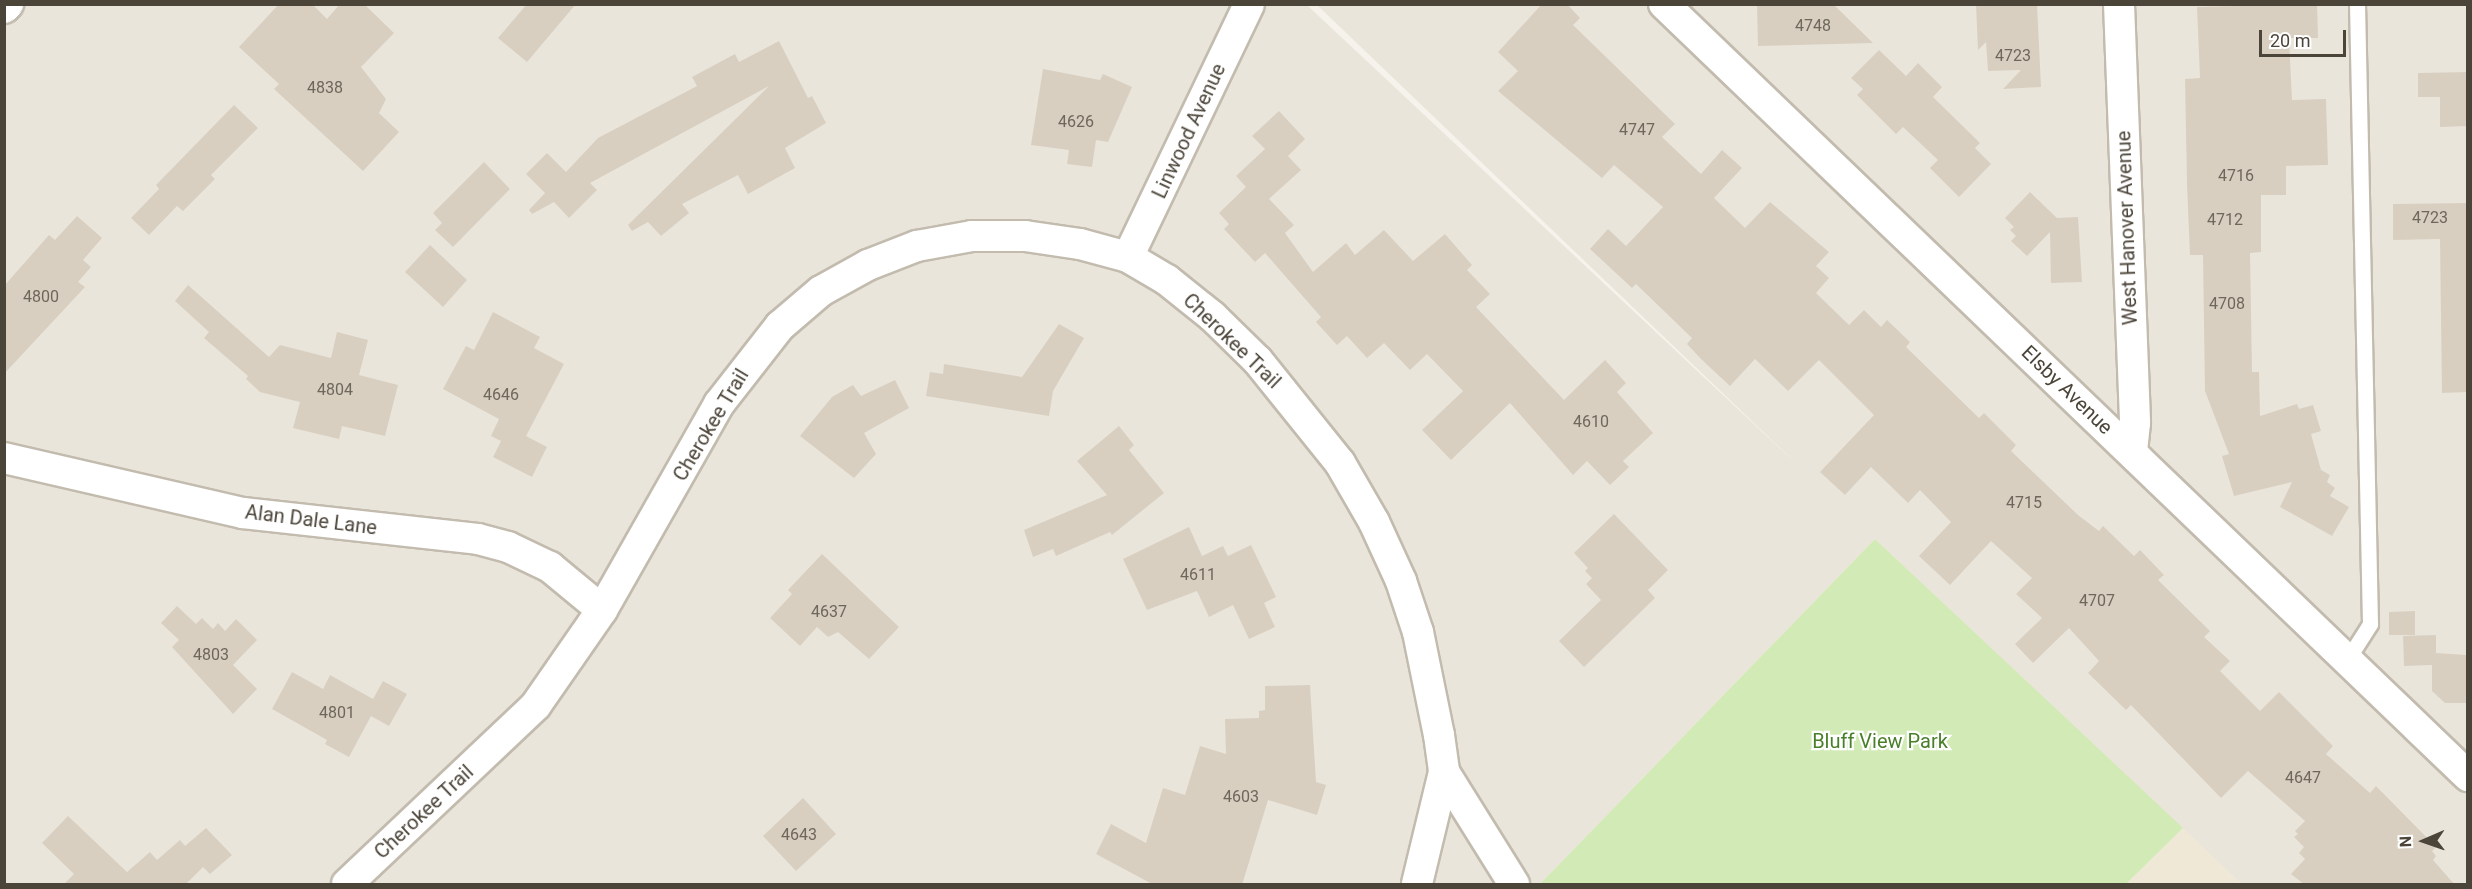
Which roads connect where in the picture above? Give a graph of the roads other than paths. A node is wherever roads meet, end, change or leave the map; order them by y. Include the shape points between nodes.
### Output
1 (1249, 4) edge
2 (1664, 4) edge
3 (2119, 4) edge
4 (2357, 4) edge
5 (1128, 258) junction
6 (2132, 452) junction
7 (4, 458) edge
8 (602, 610) junction
9 (2347, 660) junction
10 (1444, 772) junction
11 (2468, 776) edge
12 (347, 885) edge
13 (1417, 885) edge
14 (1514, 885) edge

1 - 5 street, Linwood Avenue
2 - 6 street, Elsby Avenue
3 - 6 street, West Hanover Avenue via 2135,423
4 - 9 lane via 2370,624
5 - 8 street, Cherokee Trail via 1080,244 1025,236 972,236 917,246 868,265 821,291 780,326 719,404
5 - 10 street, Cherokee Trail via 1167,280 1212,316 1298,406 1340,463 1401,580 1430,684
6 - 9 street, Elsby Avenue
7 - 8 street, Alan Dale Lane via 243,513 489,541 550,567
8 - 12 street, Cherokee Trail via 536,705
9 - 11 street, Elsby Avenue
10 - 13 street, Cherokee Trail
10 - 14 street

